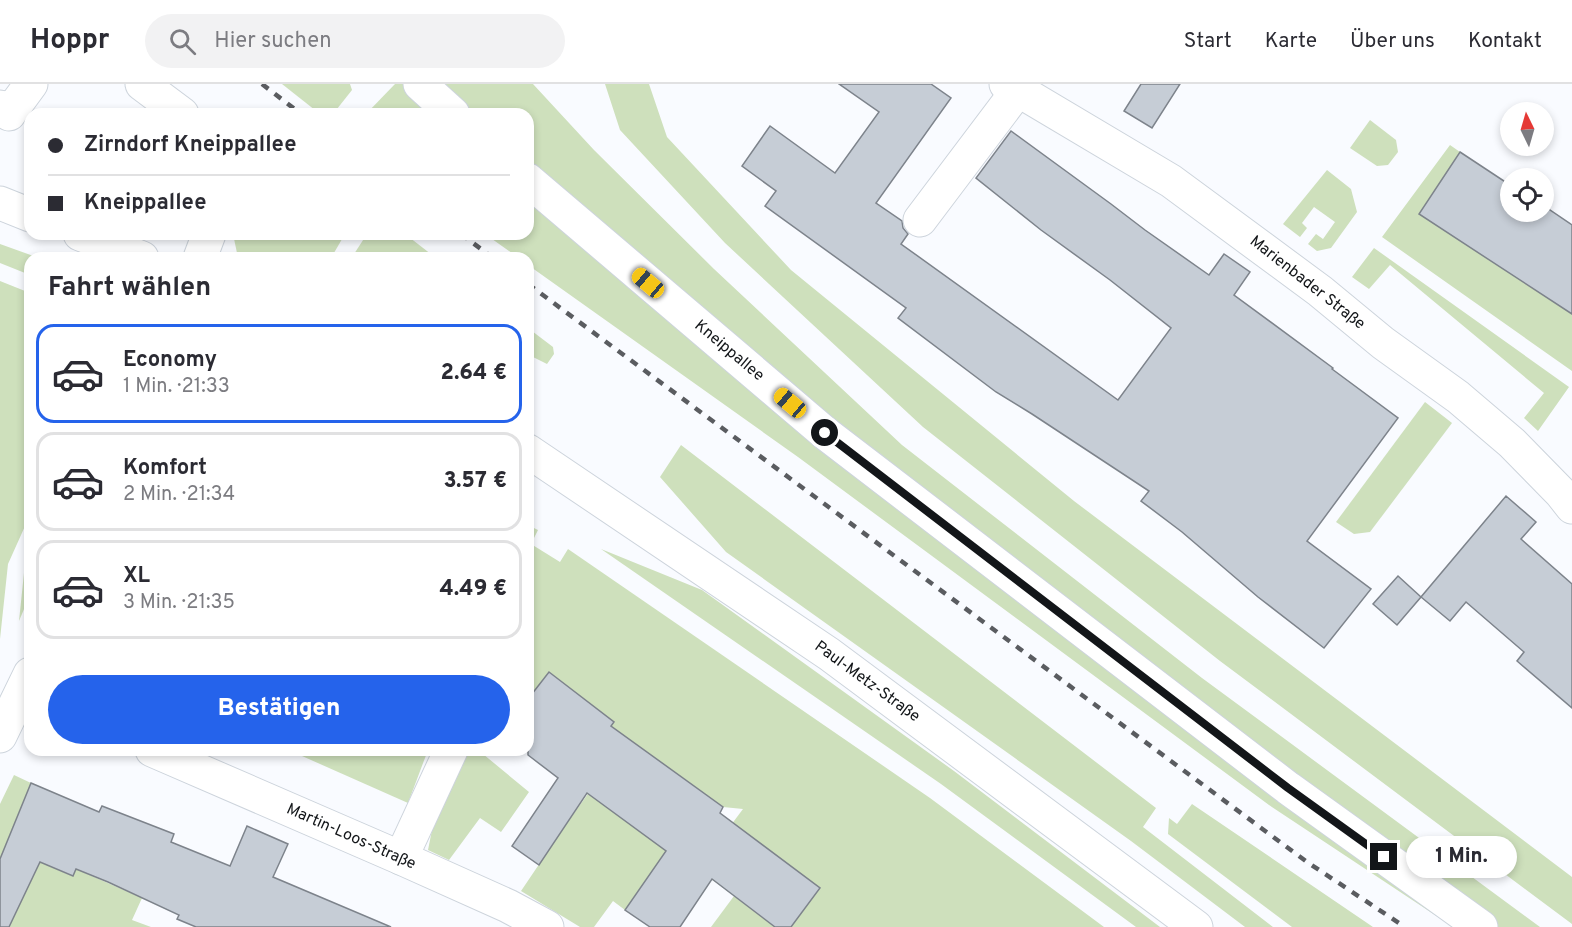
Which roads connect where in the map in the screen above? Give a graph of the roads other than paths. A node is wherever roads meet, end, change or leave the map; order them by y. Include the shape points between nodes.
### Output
1 (31, 84) edge
2 (142, 84) edge
3 (420, 84) edge
4 (1012, 87) edge
5 (0, 107) edge
6 (174, 108) edge
7 (446, 108) edge
8 (534, 185) edge
9 (0, 203) edge
10 (24, 213) edge
11 (920, 220) dead end
12 (96, 240) edge
13 (126, 252) edge
14 (534, 455) edge
15 (1572, 507) edge
16 (24, 693) edge
17 (0, 735) edge
18 (166, 756) edge
19 (448, 756) edge
20 (401, 858) junction
21 (547, 927) edge
22 (1196, 927) edge
23 (1481, 927) edge

1 - 5 street via 9,114
2 - 6 street
3 - 7 street
4 - 11 street, Marienbader Straße
4 - 15 street, Marienbader Straße via 1172,181 1312,285 1476,412 1512,443
8 - 23 street, Kneippallee via 825,433 1288,788
9 - 10 street
12 - 13 street
14 - 22 street, Paul-Metz-Straße via 829,654
16 - 17 street
18 - 20 street, Martin-Loos-Straße
19 - 20 street
20 - 21 street, Martin-Loos-Straße

